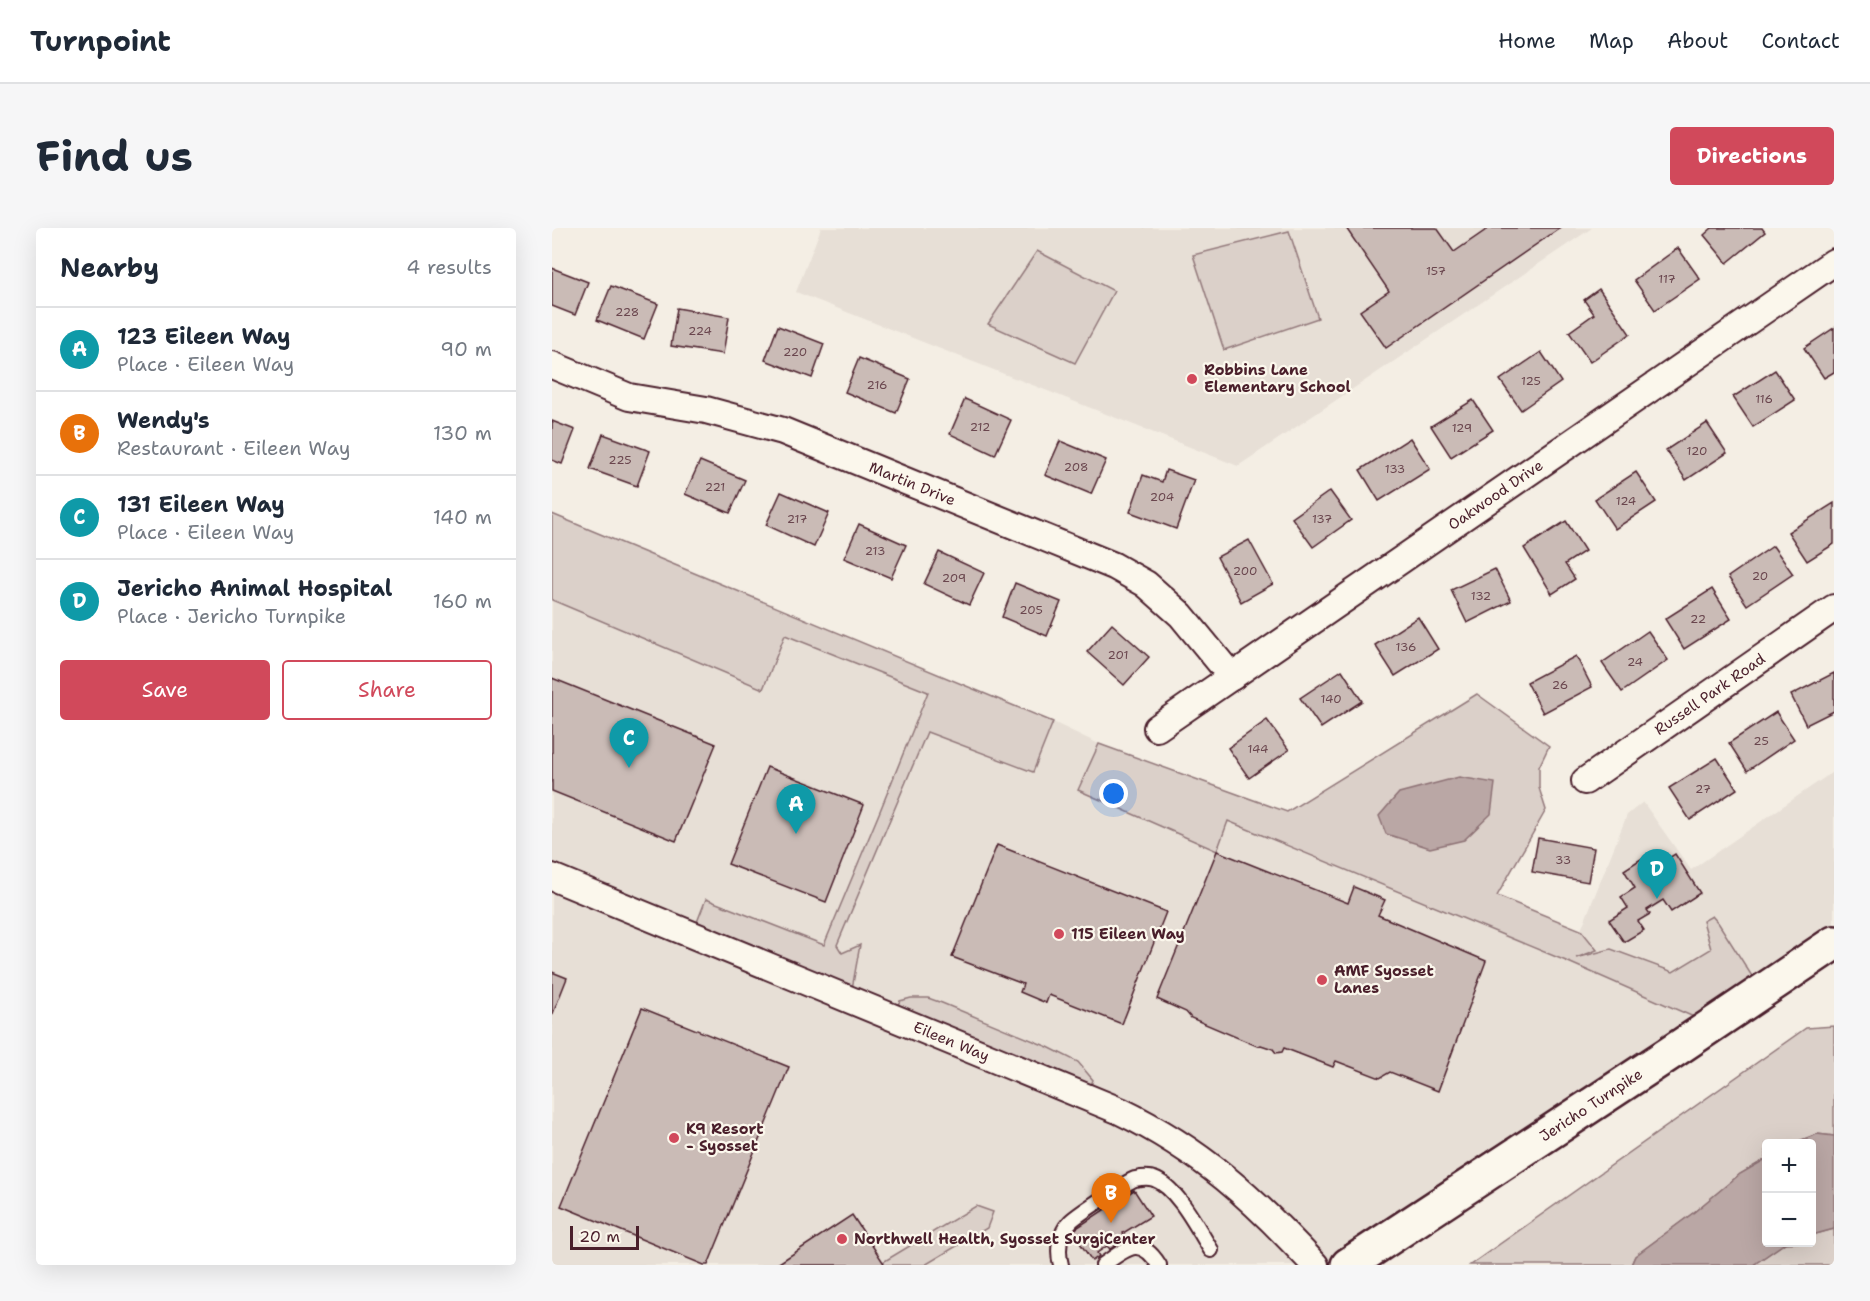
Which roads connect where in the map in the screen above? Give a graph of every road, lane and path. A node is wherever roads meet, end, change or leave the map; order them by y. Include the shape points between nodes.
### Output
1 (1834, 262) edge
2 (552, 365) edge
3 (1834, 608) edge
4 (1232, 677) junction
5 (1157, 728) dead end
6 (1585, 781) dead end
7 (552, 877) edge
8 (1834, 943) edge
9 (1211, 1250) dead end
10 (1061, 1265) edge
11 (1103, 1265) edge
12 (1159, 1265) edge
13 (1315, 1265) edge
14 (1348, 1265) edge

1 - 4 street, Oakwood Drive
2 - 4 street, Martin Drive via 629,397 706,410 783,431 1114,566 1146,585 1181,615
3 - 6 street, Russell Park Road
4 - 5 street, Oakwood Drive
7 - 13 street, Eileen Way via 1150,1125 1232,1182
8 - 14 main road, Jericho Turnpike
9 - 10 lane via 1181,1203 1165,1186 1152,1178 1134,1179 1071,1220 1060,1242
11 - 12 lane via 1132,1247 1145,1248

